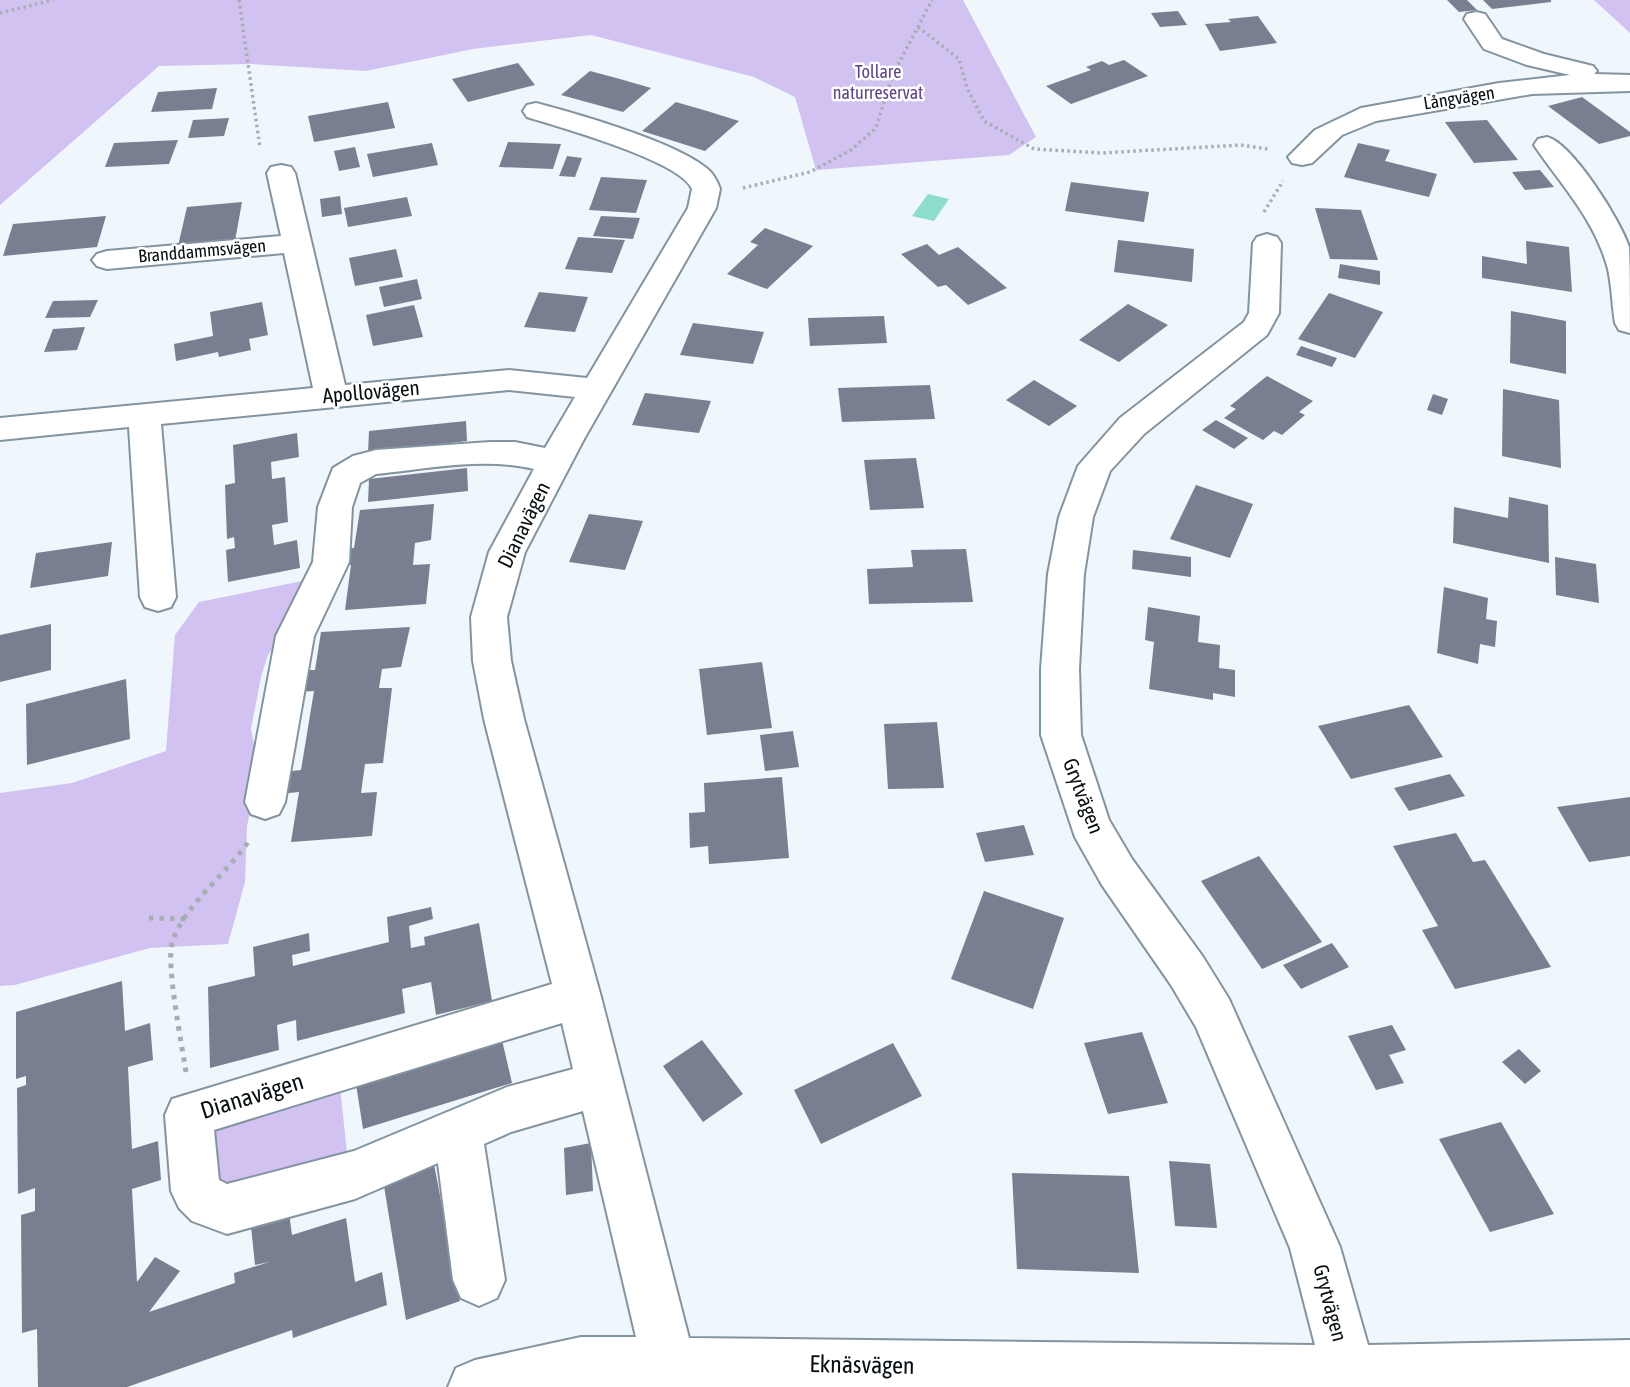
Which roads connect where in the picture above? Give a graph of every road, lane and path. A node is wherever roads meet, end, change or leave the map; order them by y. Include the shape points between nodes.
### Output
1 (53, 0) edge
2 (239, 0) edge
3 (932, 0) edge
4 (0, 13) edge
5 (1476, 19) dead end
6 (918, 27) junction
7 (1630, 82) edge
8 (536, 111) dead end
9 (1548, 145) dead end
10 (1302, 157) junction
11 (281, 173) joint
12 (705, 198) junction
13 (298, 243) junction
14 (1267, 243) joint
15 (107, 260) dead end
16 (1630, 323) edge
17 (597, 389) junction
18 (331, 395) junction
19 (144, 415) junction
20 (0, 429) edge
21 (556, 462) junction
22 (158, 597) dead end
23 (265, 802) joint
24 (149, 918) dead end
25 (187, 919) junction
26 (578, 996) junction
27 (600, 1084) junction
28 (189, 1115) junction
29 (458, 1130) junction
30 (479, 1280) dead end
31 (1630, 1366) edge
32 (1349, 1372) junction
33 (674, 1375) edge
34 (475, 1387) edge

1 - 4 path
2 - 11 path via 264,170
3 - 6 path
5 - 7 street via 1493,44 1536,60
6 - 10 path via 959,59 984,121 1034,149 1102,153 1241,145
6 - 12 path via 892,76 876,128 851,150 810,172
7 - 10 street, Långvägen via 1546,84 1370,114 1315,139
8 - 12 street via 662,155 704,180
9 - 16 street via 1586,191 1611,239 1622,266
10 - 14 path via 1264,213 1260,234
11 - 13 street, Branddammsvägen
12 - 17 street, Dianavägen
13 - 15 street, Branddammsvägen
13 - 18 street, Branddammsvägen
14 - 32 street, Grytvägen via 1264,313 1256,328 1132,426 1095,466 1085,486 1066,574 1061,735 1090,825 1213,1014 1315,1247
17 - 18 street, Apollovägen via 509,380
17 - 21 street, Dianavägen
18 - 19 street, Apollovägen
19 - 20 street, Apollovägen
19 - 22 street
21 - 23 street, Dianavägen via 490,453 376,462 345,476 335,507 331,562 295,636
21 - 26 street, Dianavägen via 507,552 489,617 503,719
23 - 25 path via 239,860
24 - 25 path
25 - 28 path via 171,945
26 - 27 street, Dianavägen
26 - 28 street, Dianavägen
27 - 29 street, Dianavägen via 507,1110
27 - 33 street, Dianavägen
28 - 29 street, Dianavägen via 196,1191 209,1204 227,1209 355,1175
29 - 30 street
31 - 32 street, Eknäsvägen
32 - 33 street, Eknäsvägen
33 - 34 street, Eknäsvägen via 581,1363

